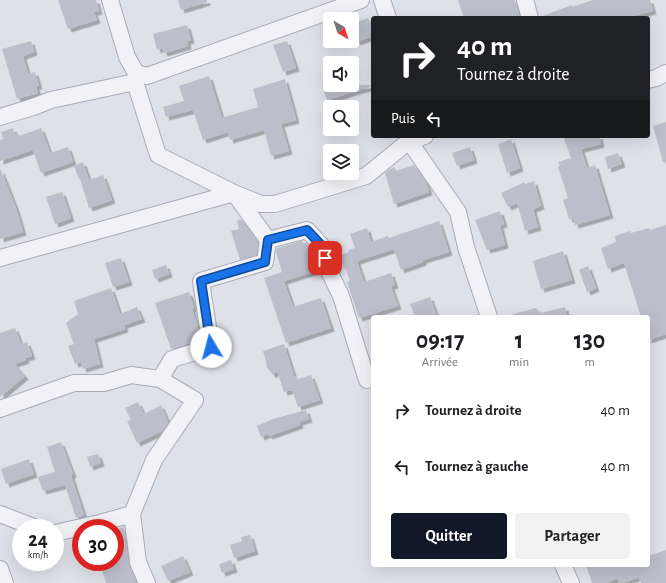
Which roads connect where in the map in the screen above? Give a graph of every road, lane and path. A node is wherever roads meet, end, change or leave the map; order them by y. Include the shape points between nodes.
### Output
1 (110, 0) edge
2 (361, 0) edge
3 (382, 0) edge
4 (525, 0) edge
5 (387, 16) edge
6 (529, 16) edge
7 (666, 73) edge
8 (650, 80) edge
9 (0, 117) edge
10 (409, 139) edge
11 (234, 193) junction
12 (268, 240) junction
13 (0, 258) edge
14 (488, 315) edge
15 (160, 378) junction
16 (367, 380) dead end
17 (0, 410) edge
18 (0, 514) edge
19 (132, 514) junction
20 (13, 519) edge
21 (64, 531) edge
22 (564, 567) edge
23 (0, 569) edge
24 (5, 583) edge
25 (148, 583) edge
26 (571, 583) edge

1 - 2 street via 127,57 136,73 147,76
3 - 5 street
4 - 6 street
7 - 8 street
9 - 11 street via 50,100 135,82 158,155
10 - 11 street via 366,176 275,204 261,204
10 - 14 street via 458,212 466,247
11 - 12 street
11 - 13 street
12 - 15 street via 265,262 201,281 211,347 172,359
12 - 16 street via 307,230 321,245 329,271 341,296
15 - 17 street via 131,376 104,383 74,384
15 - 19 street via 195,400 154,460
18 - 20 street
19 - 21 street
19 - 25 street via 138,562
22 - 26 street
23 - 24 street

